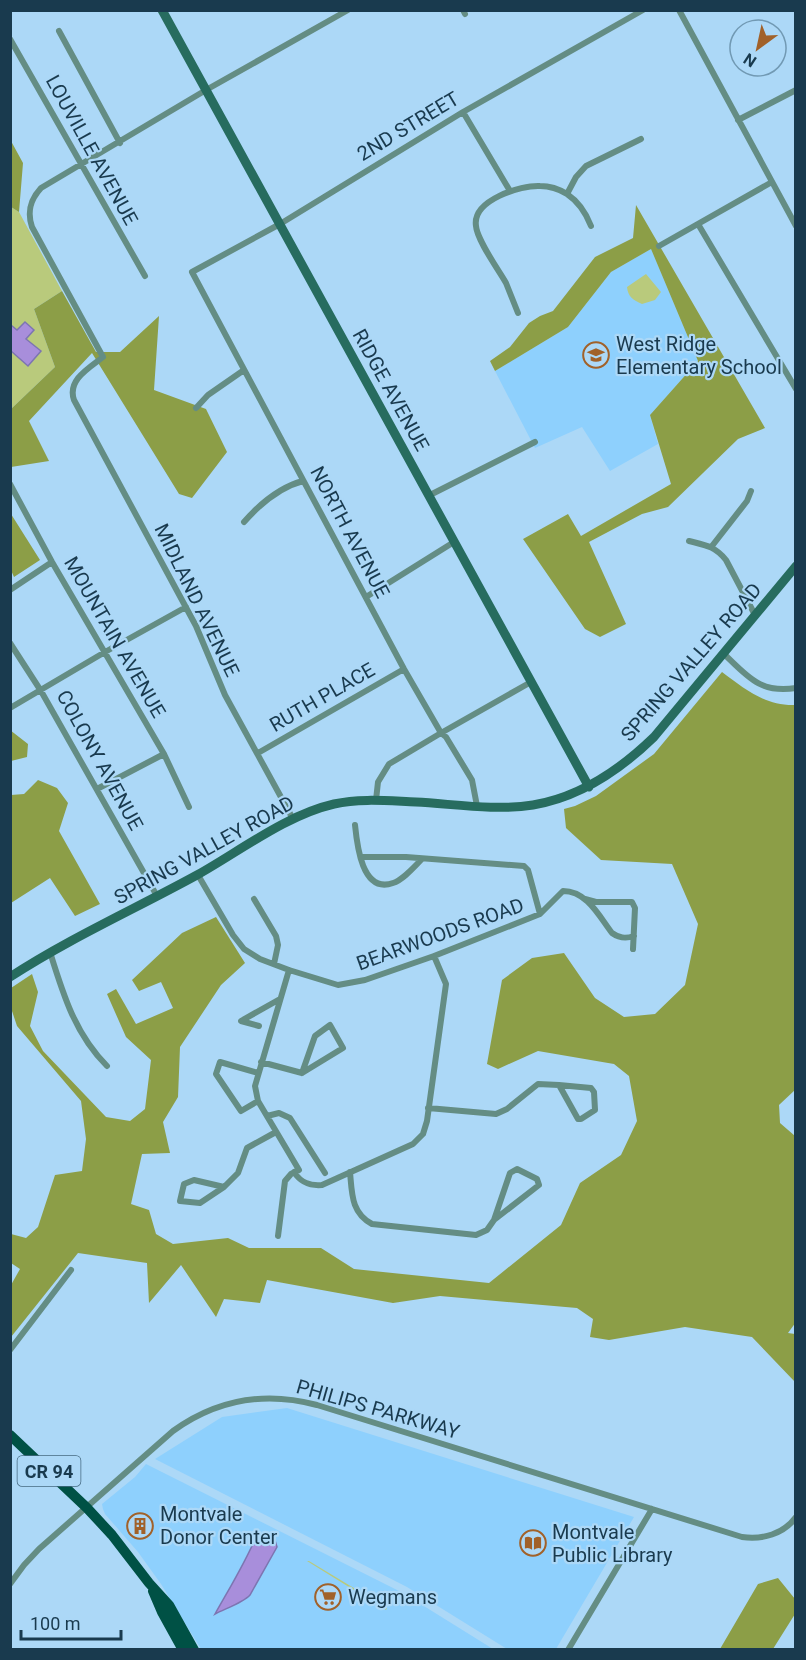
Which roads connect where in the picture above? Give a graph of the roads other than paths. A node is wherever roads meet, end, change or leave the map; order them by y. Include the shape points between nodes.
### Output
1 (162, 10) edge
2 (348, 10) edge
3 (643, 10) edge
4 (679, 10) edge
5 (59, 31) dead end
6 (10, 39) edge
7 (206, 90) junction
8 (795, 90) edge
9 (463, 112) junction
10 (738, 120) junction
11 (641, 139) dead end
12 (120, 143) junction
13 (81, 165) junction
14 (772, 182) junction
15 (510, 191) junction
16 (567, 194) junction
17 (280, 224) junction
18 (698, 224) junction
19 (591, 226) dead end
20 (795, 226) edge
21 (660, 246) dead end
22 (192, 272) joint
23 (145, 276) dead end
24 (518, 313) dead end
25 (244, 370) junction
26 (795, 389) edge
27 (196, 408) dead end
28 (535, 442) dead end
29 (303, 481) junction
30 (10, 484) edge
31 (751, 491) dead end
32 (428, 496) junction
33 (244, 522) dead end
34 (454, 542) junction
35 (689, 542) dead end
36 (712, 546) junction
37 (52, 562) junction
38 (795, 566) edge
39 (10, 590) edge
40 (366, 597) junction
41 (186, 607) junction
42 (755, 615) junction
43 (10, 643) edge
44 (105, 652) junction
45 (723, 653) junction
46 (404, 669) junction
47 (531, 682) junction
48 (795, 688) edge
49 (41, 691) junction
50 (10, 708) edge
51 (441, 733) junction
52 (258, 753) junction
53 (164, 754) junction
54 (589, 787) junction
55 (97, 789) junction
56 (376, 801) junction
57 (477, 806) junction
58 (189, 807) dead end
59 (293, 819) junction
60 (356, 825) dead end
61 (361, 857) junction
62 (422, 860) junction
63 (198, 874) junction
64 (158, 896) junction
65 (254, 899) dead end
66 (585, 899) junction
67 (540, 914) junction
68 (634, 936) junction
69 (633, 949) dead end
70 (50, 951) junction
71 (434, 956) junction
72 (274, 964) junction
73 (289, 970) junction
74 (10, 977) edge
75 (280, 999) junction
76 (259, 1026) dead end
77 (261, 1062) junction
78 (107, 1066) dead end
79 (258, 1073) junction
80 (302, 1073) junction
81 (559, 1085) junction
82 (258, 1101) junction
83 (428, 1108) junction
84 (267, 1116) junction
85 (276, 1132) junction
86 (350, 1172) junction
87 (294, 1173) junction
88 (324, 1173) dead end
89 (224, 1187) junction
90 (494, 1220) junction
91 (278, 1236) dead end
92 (71, 1270) dead end
93 (10, 1350) edge
94 (10, 1435) edge
95 (87, 1508) junction
96 (652, 1509) junction
97 (795, 1517) edge
98 (149, 1583) junction
99 (10, 1584) edge
100 (183, 1650) edge
101 (194, 1650) edge
102 (568, 1650) edge

1 - 7 street, RIDGE AVENUE
2 - 7 street
3 - 9 street, 2ND STREET
4 - 10 street
5 - 12 street
6 - 13 street, LOUVILLE AVENUE
7 - 12 street
7 - 17 street, RIDGE AVENUE
8 - 10 street
9 - 15 street
9 - 17 street, 2ND STREET
10 - 14 street
11 - 16 street via 586,166
12 - 13 street
13 - 23 street, LOUVILLE AVENUE
13 - 41 street, MIDLAND AVENUE via 41,188 32,200 32,227 103,357 77,379 74,400
14 - 18 street
14 - 20 street
15 - 16 street via 543,186
15 - 24 street via 481,208 476,226
16 - 19 street via 581,207
17 - 22 street, 2ND STREET
17 - 32 street, RIDGE AVENUE
18 - 21 street
18 - 26 street
22 - 25 street, NORTH AVENUE
25 - 27 street
25 - 29 street, NORTH AVENUE
28 - 32 street
29 - 33 street via 262,503
29 - 40 street, NORTH AVENUE
30 - 37 street, MOUNTAIN AVENUE
31 - 36 street
32 - 34 street, RIDGE AVENUE
34 - 40 street
34 - 47 street, RIDGE AVENUE
35 - 36 street
36 - 42 street via 726,560
37 - 39 street
37 - 44 street, MOUNTAIN AVENUE
38 - 42 street, SPRING VALLEY ROAD
40 - 46 street, NORTH AVENUE
41 - 44 street
41 - 52 street, MIDLAND AVENUE via 225,695
42 - 45 street, SPRING VALLEY ROAD
43 - 49 street, COLONY AVENUE
44 - 49 street
44 - 53 street, MOUNTAIN AVENUE
45 - 48 street via 758,684
45 - 54 street, SPRING VALLEY ROAD via 654,737 621,767
46 - 51 street, NORTH AVENUE
46 - 52 street, RUTH PLACE
47 - 51 street
47 - 54 street, RIDGE AVENUE
49 - 50 street
49 - 55 street, COLONY AVENUE
51 - 56 street via 389,764 378,782
51 - 57 street, NORTH AVENUE via 472,780
52 - 59 street, MIDLAND AVENUE
53 - 55 street
53 - 58 street, MOUNTAIN AVENUE
54 - 57 street, SPRING VALLEY ROAD via 532,805
55 - 64 street, COLONY AVENUE
56 - 57 street, SPRING VALLEY ROAD
56 - 59 street, SPRING VALLEY ROAD via 333,804
59 - 63 street, SPRING VALLEY ROAD
60 - 61 street
61 - 62 street
61 - 62 street via 371,879 380,885 394,883
62 - 67 street via 524,866
63 - 64 street, SPRING VALLEY ROAD
63 - 72 street, BEARWOODS ROAD via 244,949
64 - 70 street, SPRING VALLEY ROAD
65 - 72 street via 276,936
66 - 67 street, BEARWOODS ROAD via 575,892 563,891
66 - 68 street via 612,933 622,938
66 - 68 street, BEARWOODS ROAD via 632,902
67 - 71 street, BEARWOODS ROAD
68 - 69 street, BEARWOODS ROAD
70 - 74 street, SPRING VALLEY ROAD
70 - 78 street via 74,1021 90,1048
71 - 73 street, BEARWOODS ROAD via 365,980 338,985
71 - 83 street via 446,984
72 - 73 street, BEARWOODS ROAD
73 - 75 street
75 - 76 street via 241,1021
75 - 77 street
77 - 79 street
77 - 80 street
79 - 82 street
79 - 82 street via 220,1062 216,1074 241,1111
80 - 80 street via 343,1048 330,1025 315,1036
81 - 81 street via 591,1088 595,1110 578,1119
81 - 83 street via 538,1084 496,1114
82 - 84 street
83 - 86 street via 426,1128 418,1140
84 - 85 street
84 - 88 street via 279,1113 290,1118
85 - 87 street via 299,1170
85 - 89 street via 247,1149 238,1173
86 - 87 street via 316,1186 303,1182
86 - 90 street via 356,1210 372,1224 476,1234 487,1230
87 - 91 street via 285,1181
89 - 89 street via 188,1181 180,1201 200,1203
90 - 90 street via 538,1188 537,1179 513,1170
92 - 93 street
94 - 95 main road, CR 94
95 - 96 street, PHILIPS PARKWAY via 152,1448 191,1419 229,1403 274,1398 317,1405
95 - 98 main road, CR 94
95 - 99 street, PHILIPS PARKWAY via 32,1557
96 - 97 street, PHILIPS PARKWAY via 750,1538 778,1532
96 - 102 street
98 - 100 main road, CR 94
98 - 101 main road, CR 94 via 169,1605

